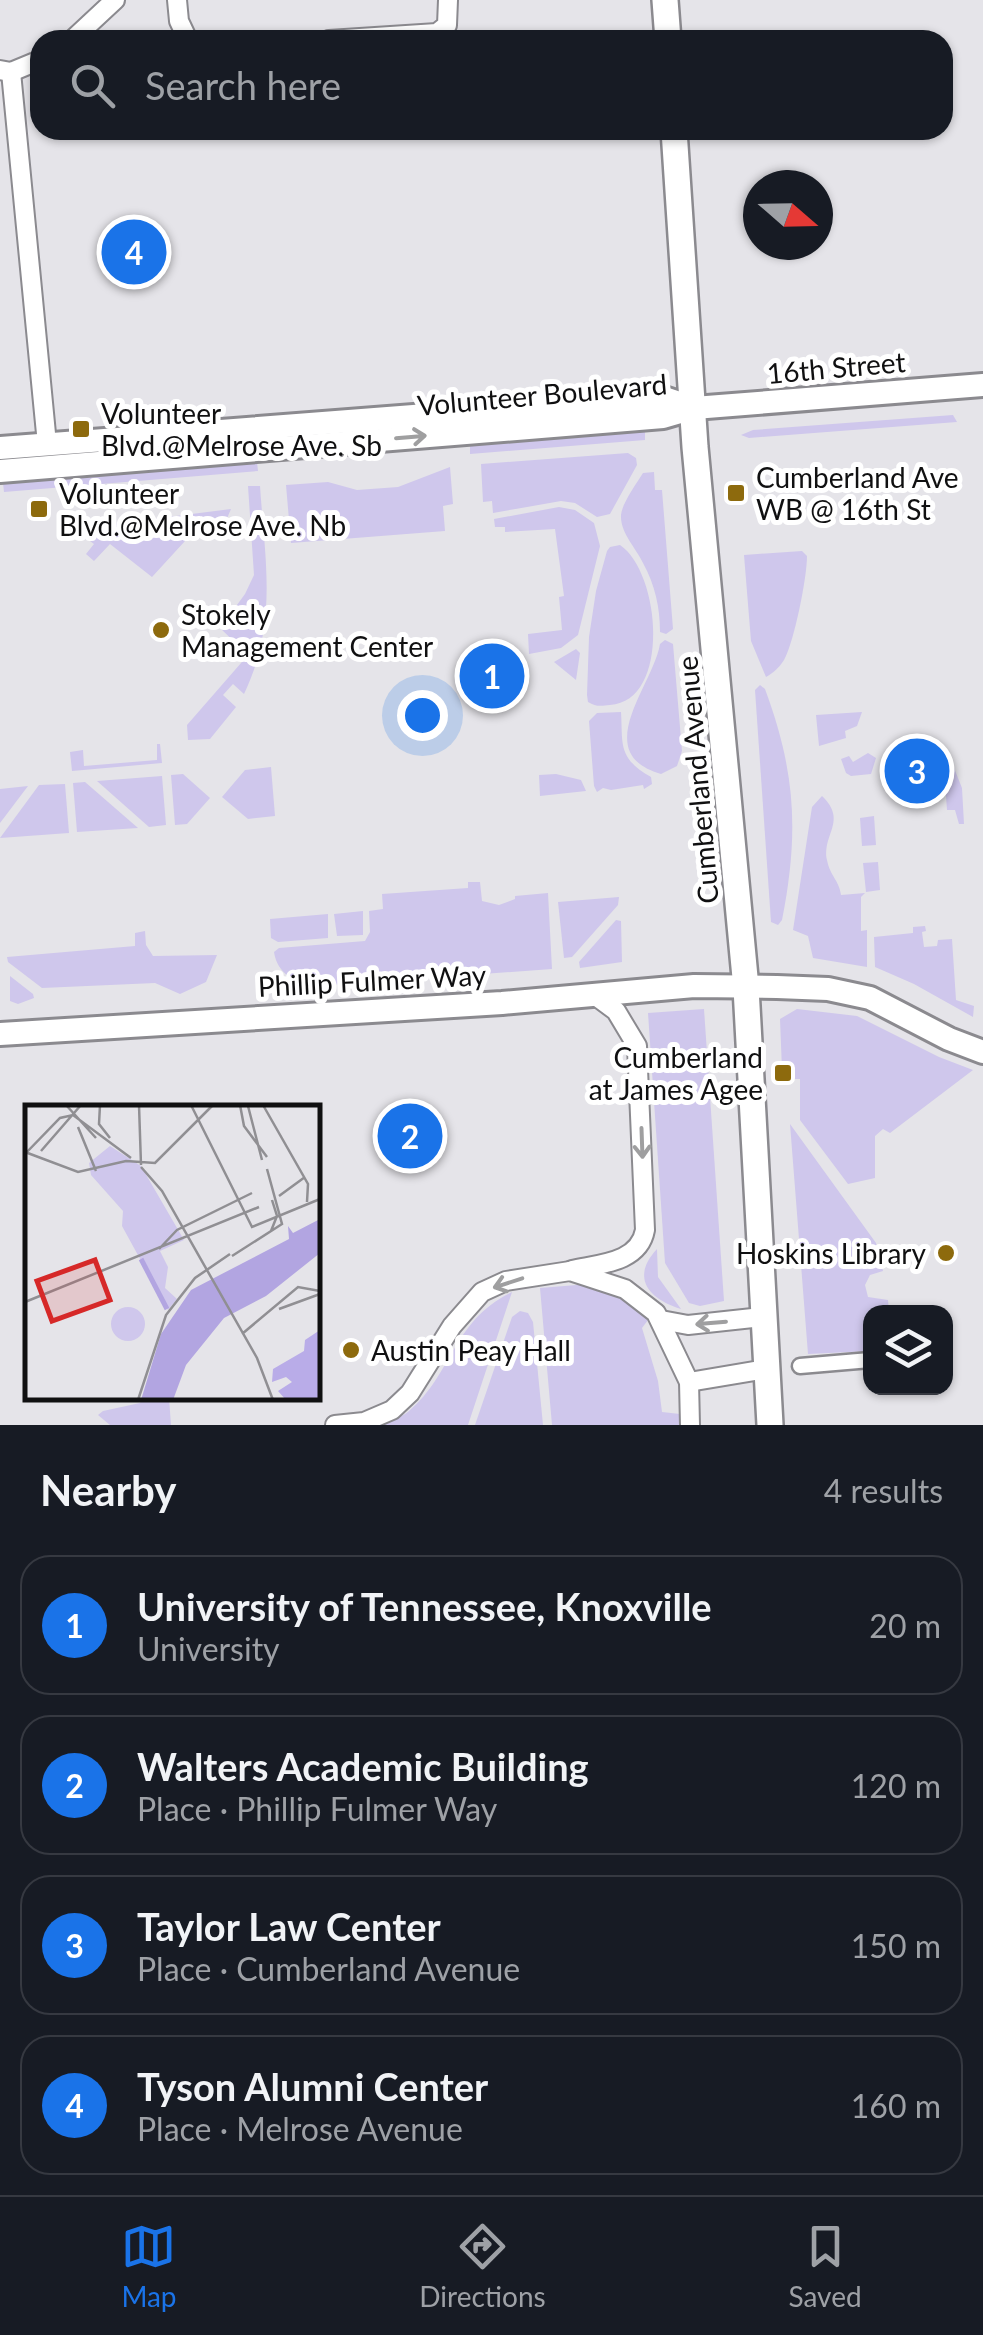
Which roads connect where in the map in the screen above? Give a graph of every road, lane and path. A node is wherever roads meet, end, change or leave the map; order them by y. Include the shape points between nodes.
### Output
1 (114, 0) edge
2 (177, 0) edge
3 (448, 0) edge
4 (665, 0) edge
5 (82, 30) edge
6 (183, 30) edge
7 (441, 30) edge
8 (667, 30) edge
9 (30, 63) edge
10 (6, 71) edge
11 (675, 140) edge
12 (983, 384) edge
13 (694, 408) junction
14 (0, 448) edge
15 (48, 455) junction
16 (0, 471) edge
17 (746, 988) junction
18 (593, 994) junction
19 (0, 1034) edge
20 (983, 1052) edge
21 (570, 1271) junction
22 (762, 1317) junction
23 (661, 1320) junction
24 (863, 1361) edge
25 (800, 1366) dead end
26 (766, 1370) junction
27 (689, 1382) junction
28 (335, 1425) edge
29 (690, 1425) edge
30 (770, 1425) edge

1 - 5 street
2 - 6 street
3 - 7 street
4 - 8 main road
9 - 10 street
10 - 15 street
11 - 13 main road, Cumberland Avenue
12 - 13 street, 16th Street
13 - 15 street, Volunteer Boulevard via 663,417
13 - 17 main road, Cumberland Avenue
14 - 15 street, Volunteer Boulevard
15 - 16 street, Volunteer Boulevard
17 - 18 street, Phillip Fulmer Way
17 - 20 street, Phillip Fulmer Way via 852,992
17 - 22 main road, Cumberland Avenue
18 - 19 street, Phillip Fulmer Way
18 -> 21 street via 616,1011 638,1046 645,1230 631,1254
21 - 23 street via 625,1290
21 -> 28 street via 506,1281 482,1292 392,1410
22 -> 23 street via 688,1325
22 - 26 main road, Cumberland Avenue
23 - 27 street
24 - 25 street
26 - 27 street
26 - 30 main road, Cumberland Avenue
27 - 29 street

